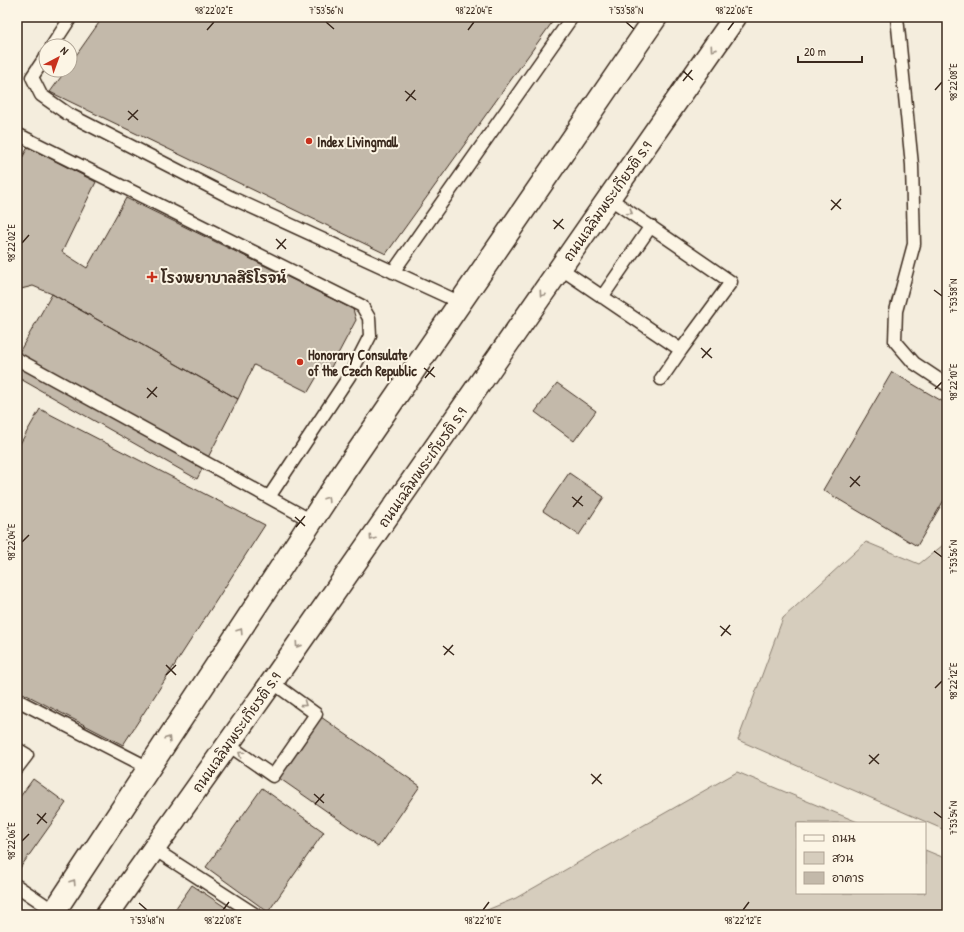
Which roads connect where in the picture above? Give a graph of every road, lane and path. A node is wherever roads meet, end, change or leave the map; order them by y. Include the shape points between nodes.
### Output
1 (71, 17) edge
2 (572, 17) edge
3 (656, 17) edge
4 (735, 17) edge
5 (897, 17) edge
6 (57, 38) edge
7 (38, 68) edge
8 (17, 134) edge
9 (609, 198) junction
10 (651, 226) junction
11 (560, 268) junction
12 (393, 272) junction
13 (602, 297) junction
14 (459, 302) junction
15 (681, 350) junction
16 (17, 359) edge
17 (661, 379) dead end
18 (947, 385) edge
19 (269, 497) junction
20 (312, 521) junction
21 (272, 682) junction
22 (17, 700) edge
23 (227, 744) junction
24 (17, 749) edge
25 (17, 768) edge
26 (149, 768) junction
27 (154, 849) junction
28 (17, 886) edge
29 (53, 913) edge
30 (107, 915) edge
31 (256, 915) edge

1 - 6 lane
2 - 12 lane
3 - 14 main road
4 -> 9 main road, ถนนเฉลิมพระเกียรติ ร.9
5 - 18 lane via 912,165 914,244 896,311 895,340 914,363
7 - 12 lane via 32,77 42,95 68,114 230,197
8 - 19 lane via 362,306 369,318 370,336 350,375
9 -> 10 lane
9 - 11 main road, ถนนเฉลิมพระเกียรติ ร.9
10 - 13 lane
10 - 15 lane via 731,282
11 - 13 lane
11 -> 21 main road, ถนนเฉลิมพระเกียรติ ร.9
12 - 14 lane
13 - 15 lane
20 -> 14 main road
15 - 17 lane
16 - 19 lane
19 - 20 lane
26 -> 20 main road
21 - 23 main road, ถนนเฉลิมพระเกียรติ ร.9
21 -> 23 lane via 316,714 273,776
22 - 26 lane
23 - 27 main road, ถนนเฉลิมพระเกียรติ ร.9
24 - 25 lane via 27,755
29 -> 26 main road
27 - 30 main road, ถนนเฉลิมพระเกียรติ ร.9
27 - 31 lane
28 - 29 lane

